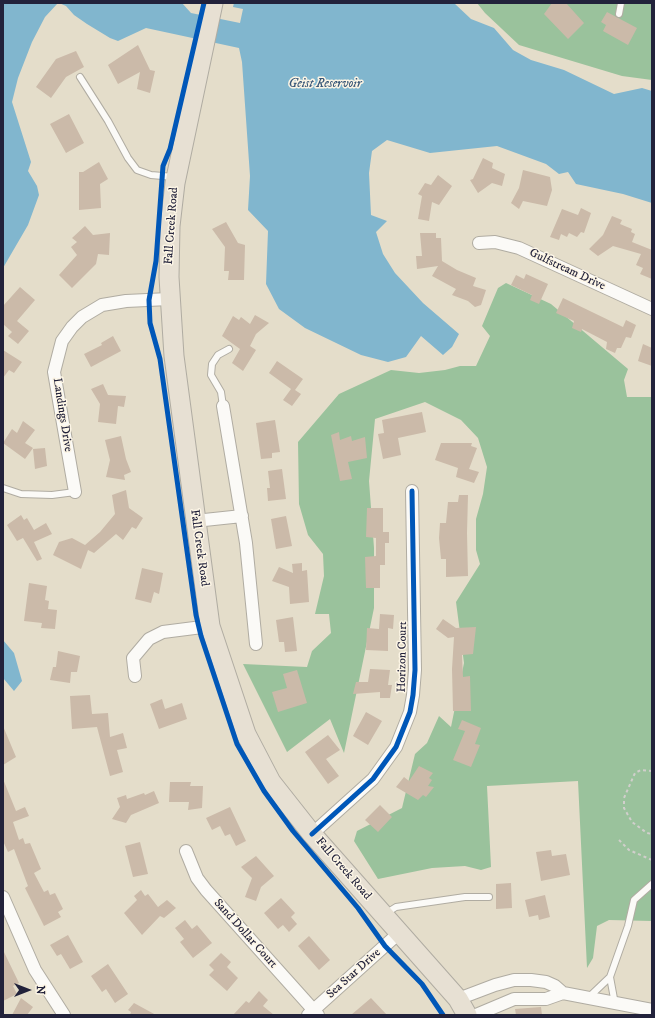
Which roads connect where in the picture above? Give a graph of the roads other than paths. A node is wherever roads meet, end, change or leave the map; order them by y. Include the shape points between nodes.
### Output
1 (213, 3) edge
2 (621, 3) edge
3 (619, 14) dead end
4 (80, 77) dead end
5 (176, 177) junction
6 (479, 243) dead end
7 (169, 299) junction
8 (652, 309) edge
9 (230, 349) dead end
10 (224, 406) joint
11 (3, 488) edge
12 (412, 491) dead end
13 (75, 492) joint
14 (242, 516) junction
15 (195, 521) junction
16 (210, 626) junction
17 (256, 644) dead end
18 (135, 676) dead end
19 (312, 834) junction
20 (186, 851) dead end
21 (652, 884) edge
22 (3, 897) edge
23 (489, 897) dead end
24 (383, 916) junction
25 (399, 934) junction
26 (610, 977) junction
27 (563, 993) junction
28 (588, 998) junction
29 (615, 1004) junction
30 (463, 1007) edge
31 (652, 1010) edge
32 (313, 1013) edge
33 (64, 1015) edge
34 (476, 1015) edge

1 - 5 main road, Fall Creek Road
2 - 3 lane
4 - 5 lane via 137,170 151,175
5 - 7 main road, Fall Creek Road via 169,240
6 - 8 street, Gulfstream Drive via 495,242 519,248
7 - 13 street, Landings Drive via 102,305 82,317 62,341 54,372
7 - 15 main road, Fall Creek Road
9 - 10 lane via 218,355 212,364 211,375 221,392
10 - 14 street
11 - 13 lane via 21,494 52,495
12 - 19 street, Horizon Court via 414,695 410,712 396,747 377,774
14 - 15 street
14 - 17 street
15 - 16 main road, Fall Creek Road
16 - 18 street via 162,632 149,639 133,658
16 - 19 main road, Fall Creek Road via 246,734 257,758 280,796
19 - 24 main road, Fall Creek Road
20 - 32 street, Sand Dollar Court via 196,878
21 - 26 lane via 634,900 628,926
22 - 33 street via 35,970
23 - 24 lane via 465,897 396,907
24 - 25 main road, Fall Creek Road
25 - 30 main road, Fall Creek Road
25 - 32 street, Sea Star Drive
26 - 28 lane
26 - 29 lane
27 - 28 street
27 - 30 street via 546,982 514,980 495,985
27 - 34 street via 546,999 514,999
28 - 29 street
29 - 31 street

